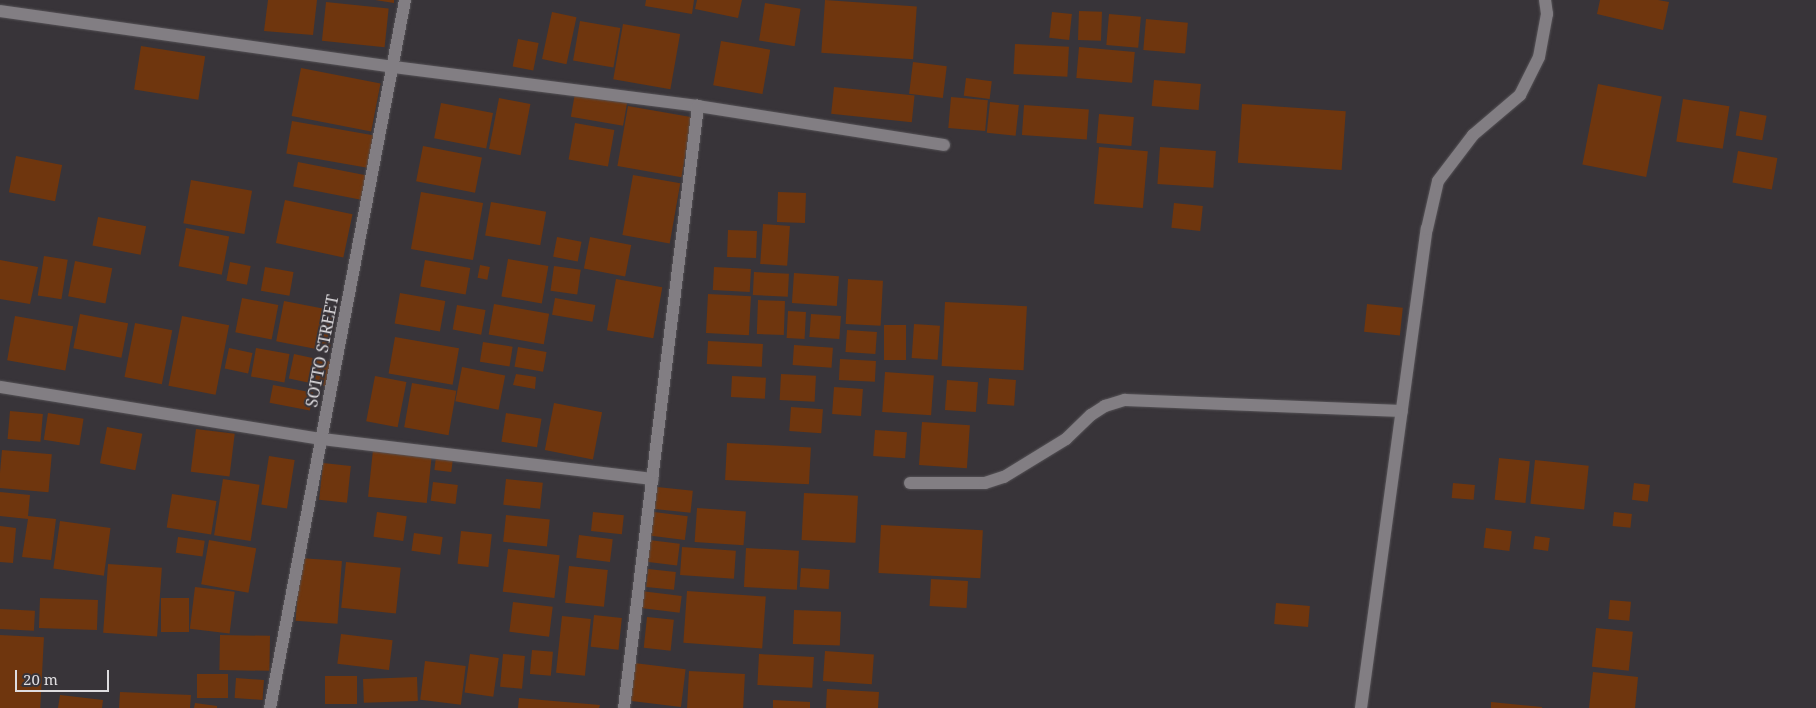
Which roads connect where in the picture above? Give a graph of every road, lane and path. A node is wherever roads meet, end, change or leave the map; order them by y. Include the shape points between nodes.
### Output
1 (405, 0) edge
2 (1545, 0) edge
3 (0, 11) edge
4 (394, 67) junction
5 (698, 106) junction
6 (944, 145) dead end
7 (0, 387) edge
8 (1402, 411) junction
9 (322, 439) junction
10 (653, 479) junction
11 (910, 483) dead end
12 (270, 708) edge
13 (624, 708) edge
14 (1361, 708) edge

1 - 4 street, SOTTO STREET
2 - 8 street via 1547,14 1539,57 1520,95 1472,135 1438,181 1427,229
3 - 4 street
4 - 5 street
4 - 9 street, SOTTO STREET
5 - 6 street
5 - 10 street
7 - 9 street
8 - 11 street via 1125,400 1105,406 1066,440 1004,477 985,483
8 - 14 street
9 - 10 street
9 - 12 street, SOTTO STREET
10 - 13 street

